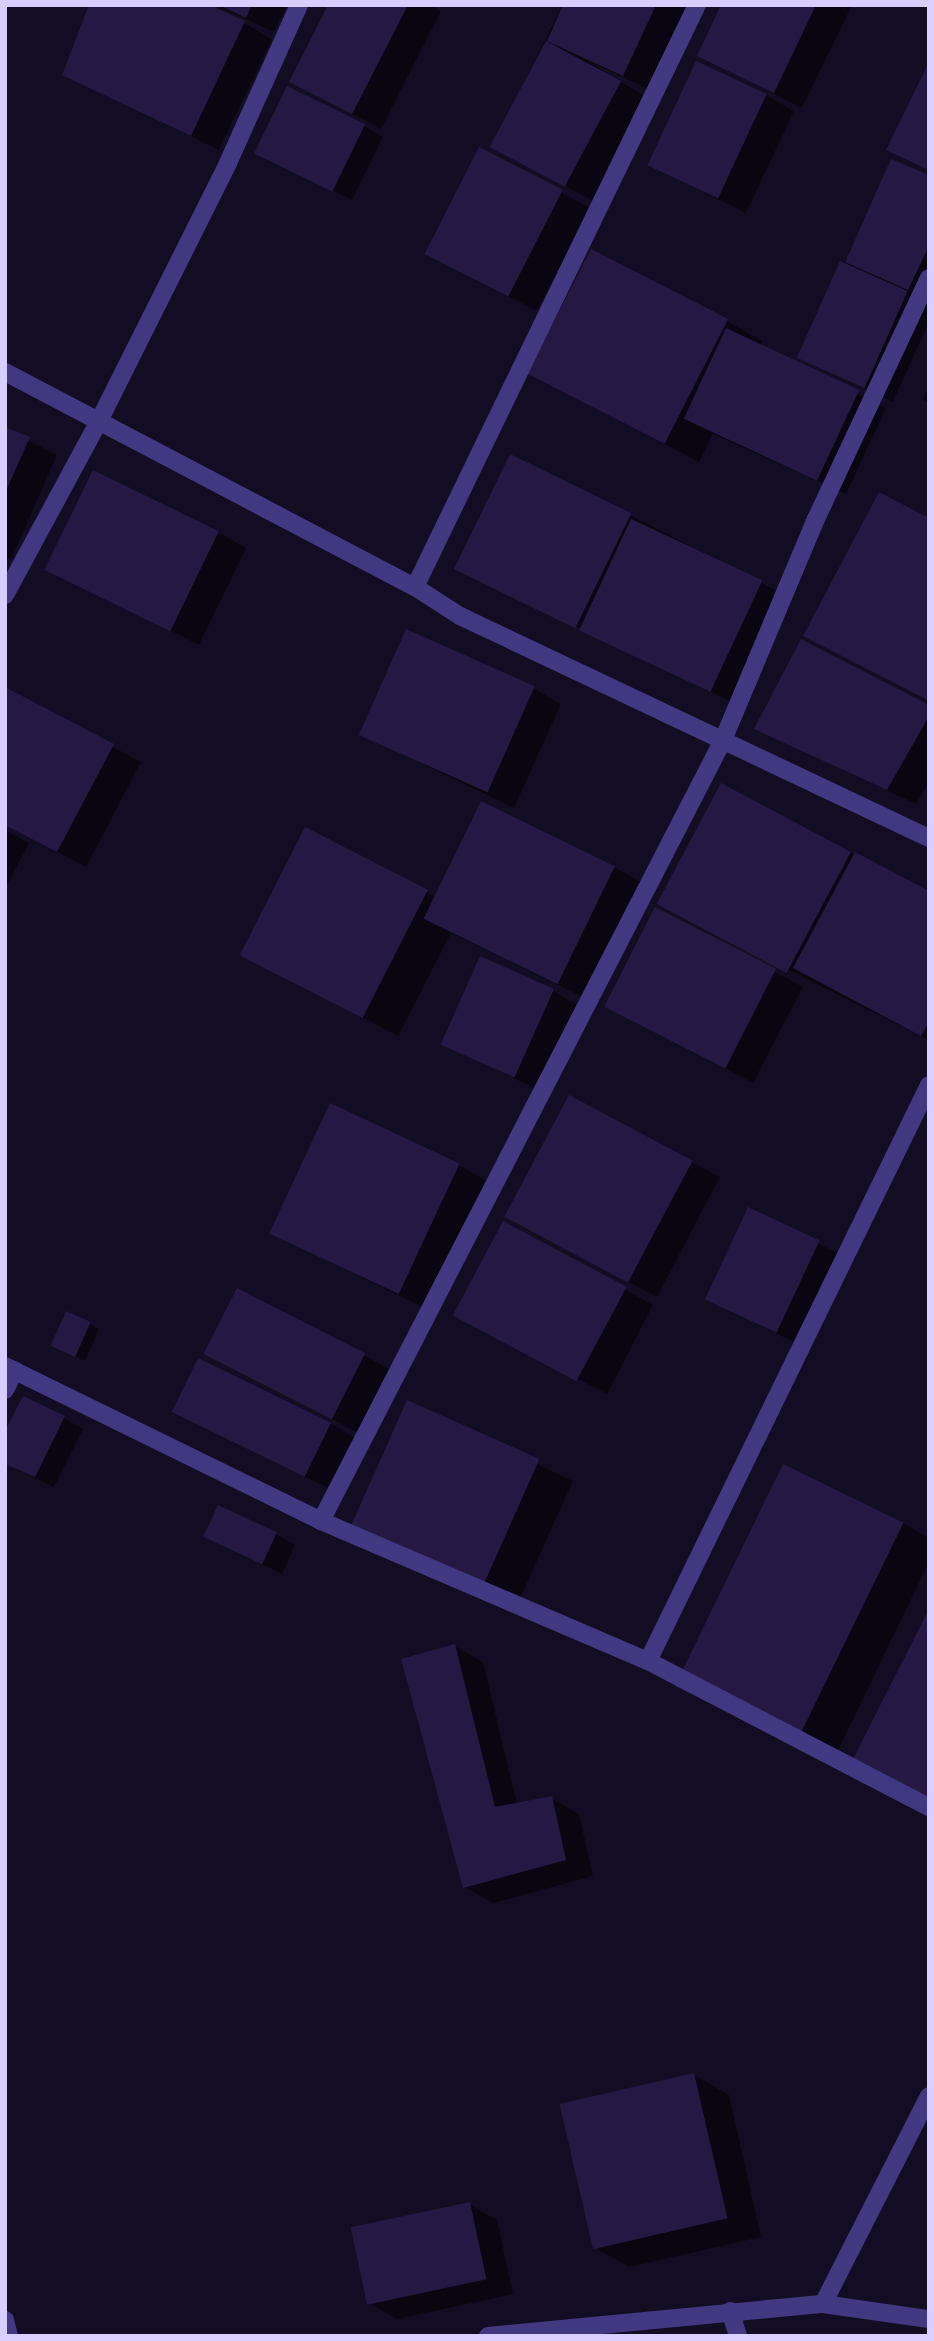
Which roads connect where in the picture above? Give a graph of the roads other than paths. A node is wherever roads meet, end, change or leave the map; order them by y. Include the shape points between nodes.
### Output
1 (299, 5) edge
2 (697, 5) edge
3 (929, 278) edge
4 (5, 372) edge
5 (100, 419) junction
6 (415, 587) junction
7 (5, 595) edge
8 (723, 740) junction
9 (929, 838) edge
10 (929, 1084) edge
11 (10, 1368) edge
12 (5, 1390) edge
13 (321, 1521) junction
14 (648, 1661) junction
15 (929, 1807) edge
16 (929, 2096) edge
17 (822, 2304) junction
18 (730, 2311) junction
19 (5, 2319) edge
20 (929, 2319) edge
21 (9, 2336) edge
22 (488, 2336) edge
23 (738, 2336) edge

1 - 5 street via 228,163
2 - 6 street
3 - 8 street via 817,519
4 - 5 street
5 - 6 street
5 - 7 street
6 - 8 street via 460,616
8 - 9 street
8 - 13 street
10 - 14 street
11 - 12 street
11 - 13 street
13 - 14 street
14 - 15 street
16 - 17 street
17 - 18 street
17 - 20 street
18 - 22 street
18 - 23 street
19 - 21 street

